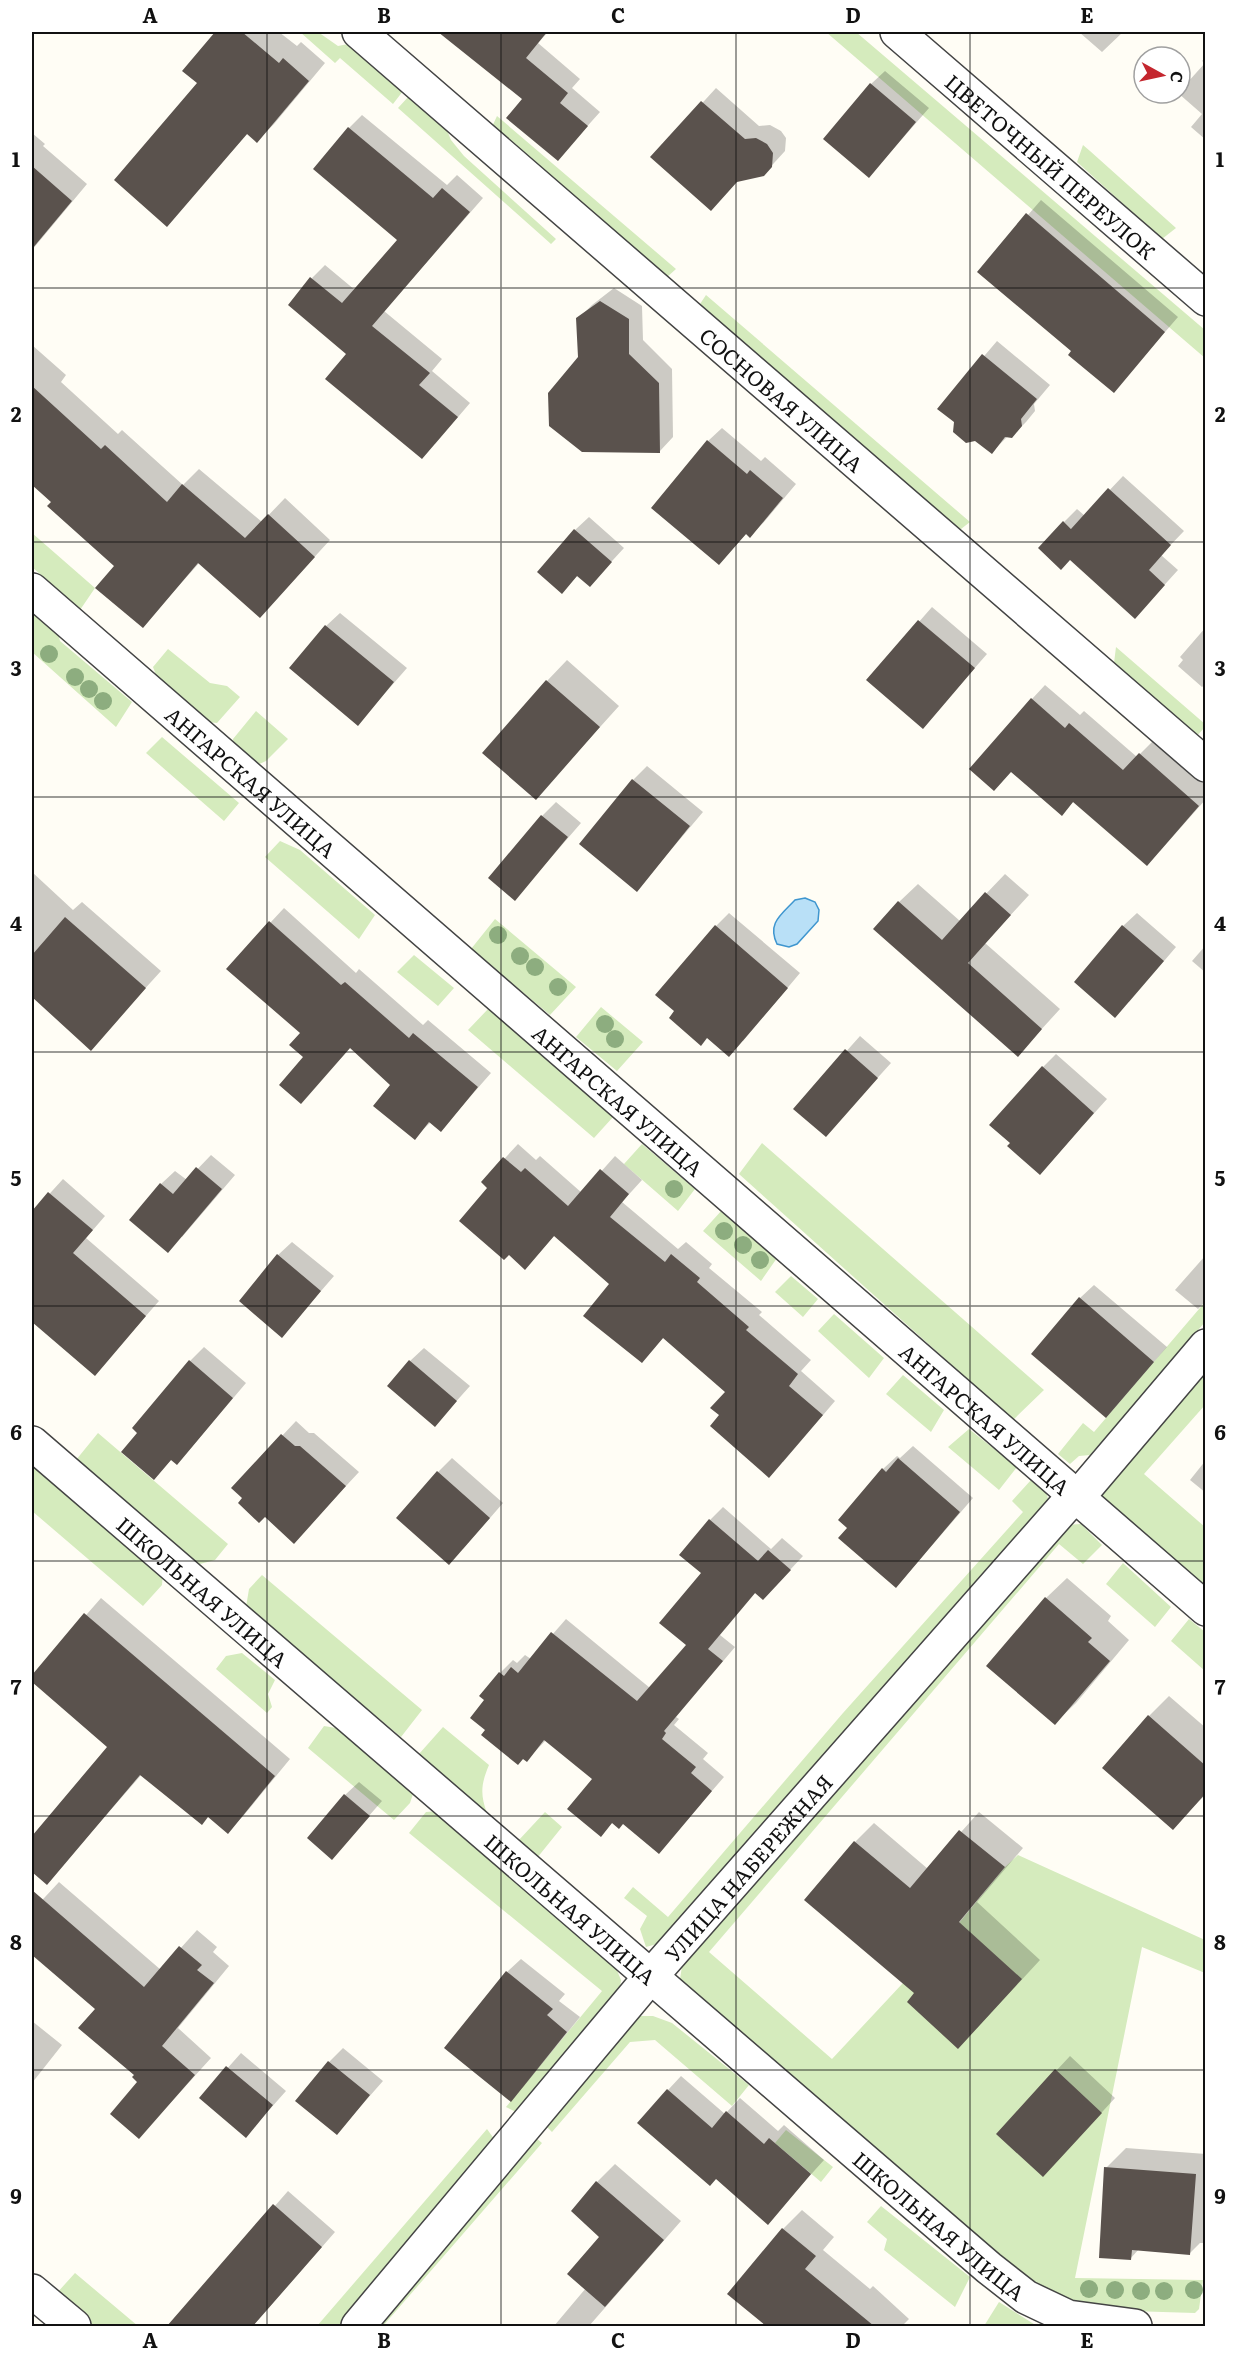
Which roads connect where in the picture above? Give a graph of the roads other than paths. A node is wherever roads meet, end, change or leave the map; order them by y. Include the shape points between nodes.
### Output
1 (359, 32) edge
2 (897, 32) edge
3 (1206, 299) edge
4 (32, 590) edge
5 (1206, 765) edge
6 (1206, 1346) edge
7 (32, 1443) edge
8 (1076, 1497) junction
9 (1206, 1609) edge
10 (651, 1976) junction
11 (32, 2290) edge
12 (74, 2326) edge
13 (358, 2326) edge
14 (1135, 2326) edge

1 - 5 street, СОСНОВАЯ УЛИЦА
2 - 3 street, ЦВЕТОЧНЫЙ ПЕРЕУЛОК
4 - 8 street, АНГАРСКАЯ УЛИЦА
6 - 8 street, УЛИЦА НАБЕРЕЖНАЯ
7 - 10 street, ШКОЛЬНАЯ УЛИЦА
8 - 9 street, АНГАРСКАЯ УЛИЦА
8 - 10 street, УЛИЦА НАБЕРЕЖНАЯ
10 - 13 street, УЛИЦА НАБЕРЕЖНАЯ
10 - 14 street, ШКОЛЬНАЯ УЛИЦА via 1026,2297 1068,2317
11 - 12 street

